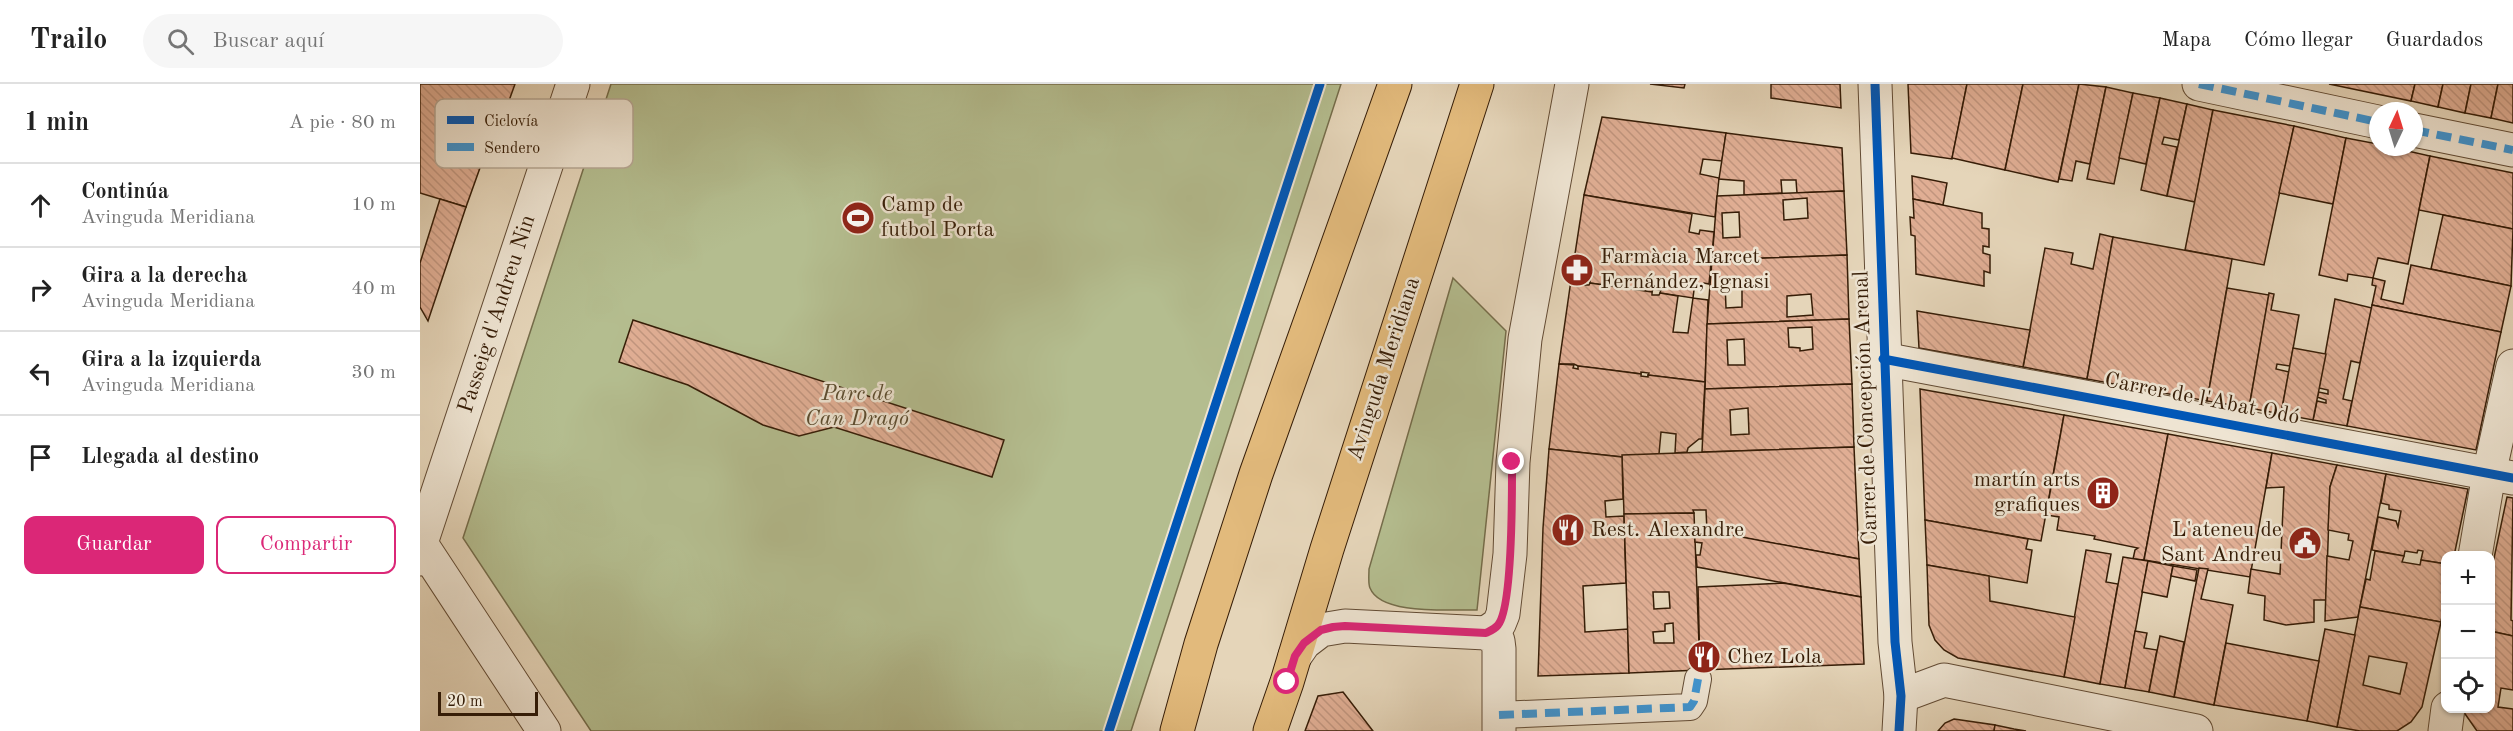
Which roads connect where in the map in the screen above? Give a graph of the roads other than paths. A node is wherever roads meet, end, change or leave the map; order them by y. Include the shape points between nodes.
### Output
1 (573, 84) edge
2 (1395, 84) edge
3 (1477, 84) edge
4 (1572, 84) edge
5 (1875, 84) edge
6 (2199, 84) edge
7 (568, 99) edge
8 (2369, 120) edge
9 (2423, 132) edge
10 (2513, 150) edge
11 (545, 168) edge
12 (1883, 358) junction
13 (2513, 366) edge
14 (2501, 476) edge
15 (420, 542) edge
16 (2476, 551) edge
17 (420, 559) edge
18 (1486, 633) junction
19 (1201, 644) junction
20 (1295, 656) junction
21 (1698, 679) dead end
22 (1901, 696) junction
23 (2447, 713) edge
24 (1499, 723) edge
25 (544, 731) edge
26 (1158, 731) edge
27 (1177, 731) edge
28 (1270, 731) edge
29 (1899, 731) edge
30 (2196, 731) edge
31 (2445, 731) edge

1 - 7 street, Passeig d'Andreu Nin
2 - 19 main road via 1256,474
3 - 20 main road, Avinguda Meridiana
4 - 18 street via 1525,339 1512,462 1510,554 1503,614 1499,624
5 - 12 street, Carrer de Concepción Arenal
6 - 8 street
9 - 10 street
11 - 15 street, Passeig d'Andreu Nin
12 - 14 street, Carrer de l'Abat Odó
12 - 22 street, Carrer de Concepción Arenal via 1895,642
13 - 14 street
14 - 16 street
15 - 17 street, Passeig d'Andreu Nin
15 - 25 street
18 - 20 street, Avinguda Meridiana via 1345,626 1321,630
18 - 24 street via 1498,640
19 - 26 main road
19 - 27 main road
20 - 28 main road, Avinguda Meridiana
21 - 24 street via 1690,707
22 - 29 street, Carrer de Concepción Arenal
22 - 30 street via 1944,680
23 - 31 street

